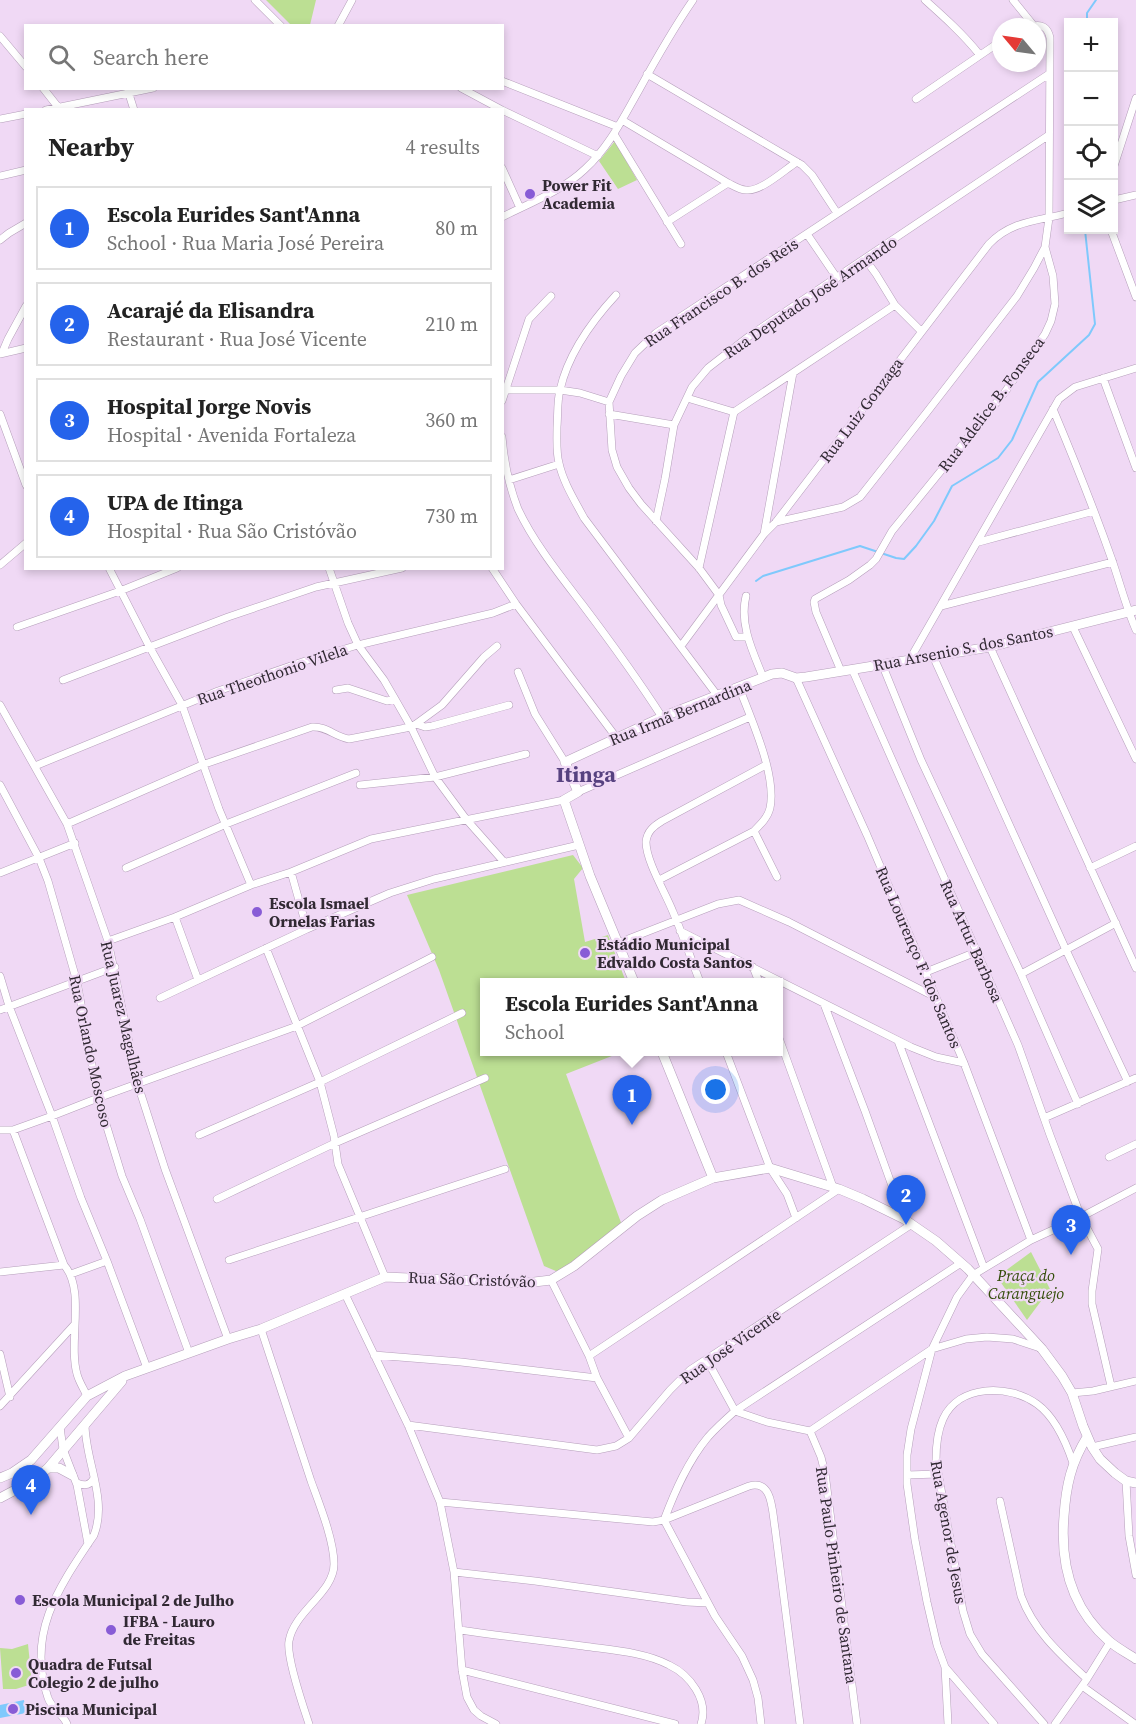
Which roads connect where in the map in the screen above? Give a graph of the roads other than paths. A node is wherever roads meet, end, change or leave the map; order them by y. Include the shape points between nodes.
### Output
1 (255, 0) edge
2 (352, 0) edge
3 (693, 0) edge
4 (925, 0) edge
5 (1013, 0) edge
6 (1026, 18) edge
7 (279, 24) edge
8 (339, 24) edge
9 (1046, 28) edge
10 (0, 36) edge
11 (992, 46) edge
12 (979, 54) junction
13 (24, 65) edge
14 (647, 74) junction
15 (1049, 74) junction
16 (504, 82) edge
17 (45, 90) edge
18 (145, 90) edge
19 (479, 93) edge
20 (129, 94) junction
21 (1136, 98) edge
22 (916, 99) dead end
23 (58, 107) junction
24 (54, 108) edge
25 (133, 108) edge
26 (500, 108) edge
27 (504, 110) edge
28 (24, 114) edge
29 (0, 119) edge
30 (622, 120) junction
31 (616, 131) junction
32 (1049, 135) junction
33 (1118, 151) edge
34 (598, 156) junction
35 (797, 162) junction
36 (24, 172) edge
37 (504, 172) edge
38 (0, 176) edge
39 (728, 183) junction
40 (1136, 195) edge
41 (1118, 199) edge
42 (520, 208) junction
43 (837, 213) junction
44 (1064, 214) edge
45 (504, 216) edge
46 (1049, 218) junction
47 (667, 222) junction
48 (24, 224) edge
49 (807, 234) junction
50 (1112, 234) edge
51 (0, 240) edge
52 (681, 244) dead end
53 (1045, 247) junction
54 (865, 260) junction
55 (837, 278) junction
56 (615, 295) dead end
57 (551, 296) dead end
58 (1136, 297) edge
59 (895, 305) junction
60 (24, 310) edge
61 (921, 331) junction
62 (24, 348) edge
63 (1, 354) edge
64 (1136, 368) edge
65 (793, 373) junction
66 (1103, 378) junction
67 (505, 390) junction
68 (560, 390) junction
69 (504, 393) edge
70 (687, 398) junction
71 (609, 402) junction
72 (1053, 409) junction
73 (734, 412) junction
74 (0, 414) edge
75 (609, 414) junction
76 (674, 426) junction
77 (504, 456) edge
78 (559, 464) junction
79 (1136, 468) edge
80 (506, 475) edge
81 (24, 480) edge
82 (1094, 510) junction
83 (656, 521) junction
84 (776, 522) junction
85 (764, 534) junction
86 (979, 542) junction
87 (24, 545) edge
88 (1113, 562) junction
89 (0, 565) edge
90 (699, 568) junction
91 (110, 570) edge
92 (172, 570) edge
93 (330, 570) edge
94 (393, 570) edge
95 (493, 570) edge
96 (334, 583) junction
97 (120, 591) junction
98 (718, 596) junction
99 (746, 597) dead end
100 (516, 604) junction
101 (941, 606) junction
102 (1132, 611) edge
103 (17, 627) dead end
104 (1073, 627) junction
105 (1136, 630) edge
106 (747, 638) junction
107 (358, 645) junction
108 (149, 646) junction
109 (498, 646) dead end
110 (681, 646) junction
111 (990, 647) junction
112 (933, 656) junction
113 (910, 659) junction
114 (882, 664) junction
115 (852, 669) junction
116 (841, 671) junction
117 (518, 672) dead end
118 (763, 677) junction
119 (796, 678) junction
120 (63, 680) dead end
121 (739, 687) junction
122 (336, 690) dead end
123 (717, 695) junction
124 (395, 699) junction
125 (0, 705) edge
126 (182, 705) junction
127 (509, 705) dead end
128 (662, 717) junction
129 (750, 717) junction
130 (414, 725) junction
131 (616, 737) junction
132 (526, 754) dead end
133 (1136, 759) edge
134 (565, 762) junction
135 (202, 765) junction
136 (766, 765) junction
137 (35, 766) junction
138 (356, 773) dead end
139 (435, 777) junction
140 (0, 785) edge
141 (360, 785) dead end
142 (578, 792) junction
143 (564, 800) junction
144 (466, 819) junction
145 (68, 824) junction
146 (226, 824) junction
147 (754, 831) junction
148 (75, 843) junction
149 (579, 845) junction
150 (1136, 846) edge
151 (39, 858) junction
152 (504, 862) junction
153 (126, 868) dead end
154 (1090, 868) junction
155 (291, 872) junction
156 (0, 873) edge
157 (777, 877) dead end
158 (659, 880) junction
159 (251, 885) junction
160 (175, 917) junction
161 (676, 920) junction
162 (1116, 923) junction
163 (307, 929) junction
164 (680, 931) junction
165 (108, 941) junction
166 (618, 943) junction
167 (266, 948) junction
168 (1066, 950) junction
169 (976, 952) junction
170 (432, 957) dead end
171 (753, 967) junction
172 (115, 968) junction
173 (1136, 968) edge
174 (926, 972) junction
175 (1020, 974) junction
176 (0, 976) edge
177 (632, 978) edge
178 (698, 978) edge
179 (757, 978) edge
180 (772, 978) edge
181 (198, 980) junction
182 (77, 982) junction
183 (783, 984) edge
184 (935, 997) junction
185 (160, 998) dead end
186 (824, 1004) junction
187 (9, 1006) junction
188 (0, 1010) edge
189 (462, 1013) dead end
190 (297, 1026) junction
191 (898, 1041) junction
192 (783, 1049) edge
193 (664, 1056) edge
194 (728, 1056) edge
195 (964, 1063) junction
196 (485, 1078) dead end
197 (1136, 1078) edge
198 (320, 1082) junction
199 (1128, 1082) junction
200 (138, 1085) junction
201 (98, 1098) junction
202 (1078, 1104) junction
203 (52, 1116) junction
204 (1044, 1118) junction
205 (0, 1130) edge
206 (13, 1130) junction
207 (199, 1135) dead end
208 (336, 1143) junction
209 (1136, 1144) edge
210 (1108, 1157) dead end
211 (770, 1168) junction
212 (506, 1169) dead end
213 (713, 1178) junction
214 (836, 1188) junction
215 (1136, 1188) edge
216 (217, 1199) dead end
217 (360, 1216) junction
218 (1082, 1217) junction
219 (796, 1218) junction
220 (908, 1222) junction
221 (1031, 1240) junction
222 (229, 1260) dead end
223 (107, 1261) junction
224 (961, 1263) junction
225 (64, 1265) junction
226 (984, 1268) junction
227 (0, 1272) edge
228 (71, 1274) junction
229 (974, 1275) junction
230 (385, 1277) junction
231 (551, 1280) junction
232 (345, 1294) junction
233 (74, 1325) junction
234 (261, 1329) junction
235 (228, 1339) junction
236 (932, 1348) junction
237 (1042, 1349) junction
238 (189, 1353) junction
239 (0, 1354) edge
240 (374, 1355) junction
241 (589, 1356) junction
242 (707, 1360) junction
243 (147, 1368) junction
244 (125, 1376) junction
245 (597, 1378) junction
246 (1136, 1381) edge
247 (1111, 1386) junction
248 (1072, 1393) junction
249 (87, 1396) junction
250 (9, 1397) junction
251 (0, 1406) edge
252 (99, 1407) junction
253 (735, 1411) junction
254 (85, 1424) junction
255 (408, 1425) junction
256 (60, 1427) junction
257 (810, 1431) junction
258 (1087, 1437) junction
259 (629, 1438) junction
260 (1136, 1438) edge
261 (1092, 1447) junction
262 (63, 1449) junction
263 (1073, 1463) junction
264 (48, 1468) junction
265 (938, 1474) junction
266 (907, 1475) junction
267 (0, 1478) edge
268 (94, 1478) junction
269 (74, 1479) junction
270 (1126, 1480) junction
271 (1136, 1483) edge
272 (0, 1498) edge
273 (1000, 1501) dead end
274 (440, 1502) junction
275 (664, 1520) junction
276 (88, 1544) junction
277 (454, 1572) junction
278 (1136, 1575) edge
279 (708, 1603) junction
280 (460, 1630) junction
281 (1110, 1642) junction
282 (1136, 1659) edge
283 (945, 1667) junction
284 (462, 1670) junction
285 (1087, 1679) junction
286 (1082, 1686) junction
287 (66, 1722) edge
288 (309, 1724) edge
289 (495, 1724) edge
290 (675, 1724) edge
291 (701, 1724) edge
292 (761, 1724) edge
293 (800, 1724) edge
294 (857, 1724) edge
295 (948, 1724) edge
296 (994, 1724) edge
297 (1044, 1724) edge
298 (1055, 1724) edge
299 (1135, 1724) edge

1 - 7 street
2 - 8 street
3 - 14 street
4 - 12 street
5 - 6 street
9 - 15 street, Rua Adelice B. Fonseca via 1050,38
10 - 13 street
11 - 12 street
12 - 22 street
14 - 30 street
14 - 35 street
15 - 32 street, Rua Adelice B. Fonseca
15 - 43 street, Rua Francisco B. dos Reis
16 - 31 street
17 - 23 street
18 - 20 street
19 - 26 street
20 - 23 street
20 - 25 street
21 - 33 street
23 - 24 street
27 - 34 street
28 - 29 street
30 - 31 street
30 - 39 street
31 - 34 street
31 - 47 street
32 - 46 street, Rua Adelice B. Fonseca
32 - 54 street, Rua Deputado José Armando
34 - 42 street via 568,183
35 - 39 street via 753,190
35 - 43 street via 812,175
36 - 38 street
37 - 42 street
39 - 47 street
40 - 41 street
42 - 45 street
43 - 49 street, Rua Francisco B. dos Reis
44 - 46 street, Rua Luiz Gonzaga
46 - 53 street, Rua Adelice B. Fonseca
46 - 61 street, Rua Luiz Gonzaga via 1020,224 996,237
47 - 52 street
48 - 51 street
49 - 55 street
49 - 71 street, Rua Francisco B. dos Reis via 656,333 635,353
50 - 58 street
53 - 84 street via 1017,296 860,496 843,507
53 - 116 street, Rua Adelice B. Fonseca via 1055,304 1045,334 1005,392 892,531 873,563 814,602
54 - 55 street, Rua Deputado José Armando
54 - 59 street
55 - 70 street, Rua Deputado José Armando via 708,368
56 - 68 street via 578,347
57 - 67 street via 529,319
59 - 61 street
59 - 65 street
60 - 63 street
61 - 84 street, Rua Luiz Gonzaga
62 - 63 street
64 - 66 street
65 - 73 street
65 - 85 street
66 - 72 street via 1070,389
66 - 79 street
67 - 68 street
67 - 69 street
68 - 71 street
68 - 78 street via 556,442
70 - 73 street
70 - 76 street, Rua Deputado José Armando
71 - 75 street, Rua Francisco B. dos Reis
72 - 82 street
72 - 86 street
73 - 90 street
74 - 81 street
75 - 76 street
75 - 83 street, Rua Francisco B. dos Reis via 617,467
76 - 83 street, Rua Deputado José Armando
77 - 80 street
78 - 80 street
78 - 110 street via 584,518
80 - 128 street via 517,506 538,544
82 - 86 street
82 - 88 street
83 - 90 street, Rua Francisco B. dos Reis
84 - 85 street, Rua Luiz Gonzaga
85 - 98 street, Rua Luiz Gonzaga
86 - 101 street
87 - 89 street
88 - 101 street
88 - 102 street
90 - 98 street, Rua Francisco B. dos Reis
91 - 97 street
92 - 97 street
93 - 96 street
94 - 96 street
95 - 100 street
96 - 107 street
96 - 108 street
97 - 103 street
97 - 108 street
98 - 106 street, Rua Francisco B. dos Reis via 736,637
98 - 110 street, Rua Luiz Gonzaga
99 - 106 street
100 - 107 street, Rua Theothonio Vilela
100 - 131 street
101 - 113 street
102 - 104 main road, Rua Arsenio S. dos Santos
102 - 105 street
104 - 111 main road, Rua Arsenio S. dos Santos
104 - 133 street
106 - 118 street
107 - 124 street
107 - 126 street, Rua Theothonio Vilela
108 - 120 street
108 - 126 street
109 - 130 street via 442,705
110 - 123 street
111 - 112 main road, Rua Arsenio S. dos Santos
111 - 154 street
112 - 113 main road, Rua Arsenio S. dos Santos
112 - 168 street
113 - 114 main road, Rua Arsenio S. dos Santos
114 - 115 main road, Rua Arsenio S. dos Santos
114 - 175 street via 921,760
115 - 116 main road, Rua Arsenio S. dos Santos
115 - 169 street, Rua Artur Barbosa
116 - 119 main road, Rua Arsenio S. dos Santos
117 - 134 street via 535,714
118 - 119 main road, Rua Irmã Bernardina via 777,672
118 - 121 main road, Rua Irmã Bernardina
119 - 174 street, Rua Lourenço F. dos Santos
121 - 123 main road, Rua Irmã Bernardina
121 - 129 street
122 - 124 street via 353,688 387,701
123 - 128 main road, Rua Irmã Bernardina
124 - 130 street
125 - 137 street, Rua Juarez Magalhães
126 - 135 street
126 - 137 street, Rua Theothonio Vilela
127 - 130 street via 432,726
128 - 131 main road, Rua Irmã Bernardina
129 - 136 street
129 - 142 street
130 - 135 street via 349,739 326,728 312,727
130 - 139 street
131 - 134 main road, Rua Irmã Bernardina
132 - 139 street
134 - 142 main road
135 - 145 street
135 - 146 street
136 - 147 street via 771,784 770,810
136 - 158 street via 653,826 646,842
137 - 145 street, Rua Juarez Magalhães
138 - 146 street
139 - 141 street
139 - 144 street
140 - 151 street, Rua Orlando Moscoso
142 - 143 main road
143 - 144 street
143 - 149 main road
144 - 152 street
144 - 155 street via 371,839
145 - 148 street, Rua Juarez Magalhães
146 - 153 street
146 - 159 street
147 - 157 street
147 - 158 street
148 - 151 street
148 - 165 street, Rua Juarez Magalhães
149 - 152 street
149 - 166 main road
150 - 154 street
151 - 156 street
151 - 182 street, Rua Orlando Moscoso
152 - 163 street via 411,886
154 - 162 street
155 - 159 street
155 - 163 street
158 - 161 street
159 - 160 street
160 - 165 street
160 - 181 street
161 - 164 street
161 - 166 street
161 - 184 street via 733,900 746,902
162 - 168 street
162 - 173 street
163 - 167 street
164 - 171 street
164 - 178 street
165 - 172 street, Rua Juarez Magalhães
166 - 177 main road
167 - 181 street
167 - 190 street
168 - 175 street
168 - 199 street
169 - 174 street
169 - 204 street, Rua Artur Barbosa via 1018,1045
170 - 190 street
171 - 179 street
171 - 180 street
172 - 182 street
172 - 200 street, Rua Juarez Magalhães
174 - 184 street, Rua Lourenço F. dos Santos
175 - 202 street
176 - 187 street
181 - 185 street
182 - 187 street
182 - 201 street, Rua Orlando Moscoso
183 - 186 street
184 - 195 street, Rua Lourenço F. dos Santos
186 - 191 street
186 - 220 street
187 - 188 street
187 - 203 street
189 - 198 street
190 - 198 street
190 - 200 street
191 - 195 street via 936,1057
191 - 226 street
192 - 214 street
193 - 213 main road
194 - 211 street
195 - 221 street, Rua Lourenço F. dos Santos
196 - 208 street
197 - 199 street
198 - 207 street
198 - 208 street
199 - 202 street
200 - 201 street
200 - 235 street, Rua Juarez Magalhães
201 - 203 street
201 - 238 street, Rua Orlando Moscoso via 122,1176
202 - 204 street
203 - 206 street
203 - 223 street
204 - 218 street, Rua Artur Barbosa
205 - 206 street
206 - 225 street
208 - 216 street
208 - 217 street via 338,1164
209 - 210 street
211 - 213 main road, Rua São Cristóvão
211 - 214 main road, Rua São Cristóvão
211 - 219 street via 787,1194
212 - 217 street
213 - 231 main road, Rua São Cristóvão via 650,1207
214 - 219 street
214 - 220 main road, Rua São Cristóvão
215 - 218 street
217 - 222 street
217 - 230 street
218 - 221 street
218 - 247 street, Rua Artur Barbosa via 1098,1249 1092,1304
219 - 241 street
220 - 224 main road, Rua São Cristóvão
220 - 242 street, Rua José Vicente
221 - 226 street
223 - 228 street
223 - 243 street
224 - 229 main road, Rua São Cristóvão
224 - 253 street
225 - 227 street
225 - 228 street
226 - 229 street
228 - 233 street
229 - 236 street via 957,1297
229 - 237 main road, Rua São Cristóvão
230 - 231 main road, Rua São Cristóvão
230 - 232 main road, Rua São Cristóvão
231 - 241 street
232 - 234 main road, Rua São Cristóvão
232 - 240 street
233 - 249 street via 77,1375
233 - 250 street
234 - 235 main road, Rua São Cristóvão
234 - 288 street via 333,1552 333,1571 325,1588 294,1626 289,1639 295,1678
235 - 238 main road, Rua São Cristóvão
236 - 237 street via 987,1336 1013,1339
236 - 257 street
236 - 266 street via 911,1429
237 - 248 main road, Rua São Cristóvão
238 - 243 main road, Rua São Cristóvão
239 - 250 street
240 - 245 street
240 - 255 street
241 - 245 street
242 - 253 street
242 - 259 street, Rua José Vicente via 683,1376
243 - 244 main road, Rua São Cristóvão
244 - 249 main road, Rua São Cristóvão
244 - 252 main road
245 - 259 street
246 - 247 street
247 - 248 street
248 - 258 main road, Rua São Cristóvão
249 - 252 main road via 96,1397
249 - 256 main road, Rua São Cristóvão
250 - 251 street
252 - 254 main road
253 - 257 street
253 - 275 street via 696,1454
254 - 262 main road
254 - 268 street
255 - 259 street, Rua José Vicente via 597,1450
255 - 274 street
256 - 262 street
256 - 267 main road, Rua São Cristóvão via 31,1460
257 - 294 street, Rua Paulo Pinheiro de Santana via 825,1473
258 - 261 main road, Rua São Cristóvão
258 - 263 main road
260 - 261 street
261 - 270 main road, Rua São Cristóvão via 1107,1466
262 - 264 main road
262 - 269 street
263 - 265 street, Rua Agenor de Jesus via 1046,1412 1013,1392 991,1391 969,1396 949,1409 937,1436
263 - 281 main road via 1065,1499 1065,1569 1076,1599
264 - 269 main road via 59,1468
264 - 272 main road
265 - 266 street
265 - 297 street, Rua Agenor de Jesus via 970,1634 981,1654
266 - 283 street via 915,1540 934,1634
268 - 269 street via 86,1485
268 - 276 street via 98,1525
269 - 276 street
270 - 271 main road, Rua São Cristóvão
270 - 278 street
273 - 285 street via 1021,1596 1030,1616 1043,1636
274 - 275 street via 644,1522
274 - 277 street
275 - 279 street
275 - 293 street via 749,1486 765,1487 775,1528
276 - 287 street via 53,1599 42,1637 41,1657 49,1699
277 - 279 street
277 - 280 street
279 - 292 street via 753,1680
280 - 284 street
280 - 291 street via 617,1651 662,1661 679,1671 694,1688 702,1704
281 - 282 main road
281 - 285 street
283 - 295 street
283 - 296 street
284 - 289 street via 469,1703
284 - 290 street
285 - 286 street
286 - 298 street
286 - 299 street

